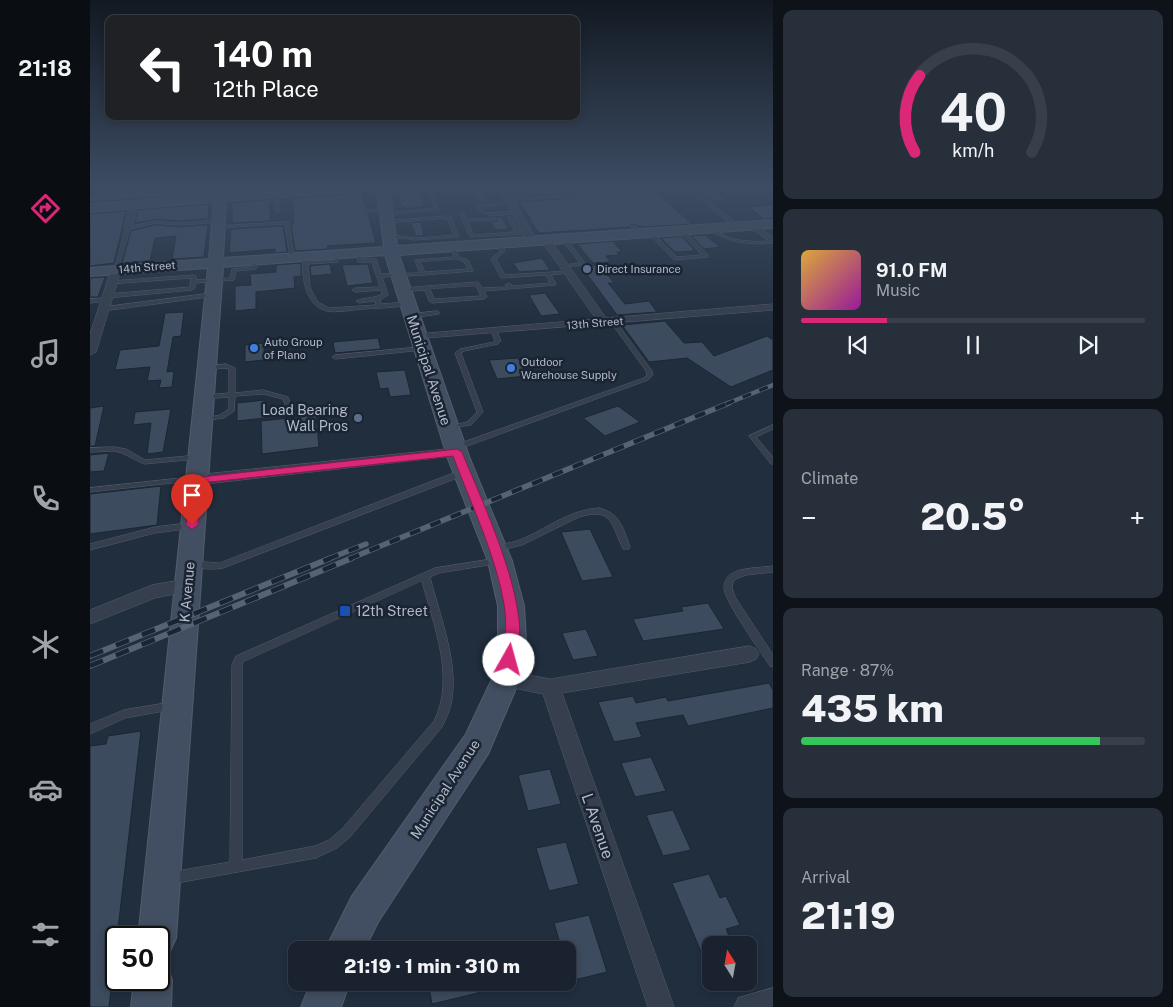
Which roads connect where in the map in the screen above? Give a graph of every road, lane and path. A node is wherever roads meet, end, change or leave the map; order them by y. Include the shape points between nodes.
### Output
1 (126, 233) edge
2 (217, 233) edge
3 (291, 233) edge
4 (389, 233) edge
5 (457, 233) edge
6 (471, 233) edge
7 (518, 233) joint
8 (530, 233) edge
9 (619, 233) edge
10 (643, 233) edge
11 (684, 233) edge
12 (715, 233) edge
13 (762, 233) edge
14 (535, 238) junction
15 (563, 238) junction
16 (495, 240) junction
17 (773, 242) edge
18 (454, 252) junction
19 (301, 259) junction
20 (566, 269) junction
21 (90, 272) edge
22 (548, 274) junction
23 (113, 276) junction
24 (503, 277) junction
25 (209, 280) junction
26 (398, 284) junction
27 (510, 288) junction
28 (354, 290) dead end
29 (481, 290) junction
30 (359, 300) dead end
31 (377, 300) junction
32 (90, 302) edge
33 (105, 302) junction
34 (379, 307) junction
35 (773, 307) edge
36 (438, 314) dead end
37 (608, 322) junction
38 (494, 331) junction
39 (90, 352) edge
40 (335, 357) dead end
41 (206, 368) junction
42 (232, 394) junction
43 (289, 408) dead end
44 (202, 409) junction
45 (773, 427) edge
46 (90, 450) edge
47 (456, 450) junction
48 (773, 462) edge
49 (197, 469) junction
50 (90, 490) edge
51 (192, 525) junction
52 (90, 547) edge
53 (626, 548) dead end
54 (497, 555) junction
55 (773, 569) edge
56 (188, 574) junction
57 (425, 576) junction
58 (90, 617) edge
59 (750, 654) dead end
60 (773, 663) edge
61 (506, 679) junction
62 (550, 687) junction
63 (177, 705) junction
64 (90, 729) edge
65 (236, 867) junction
66 (162, 880) junction
67 (158, 926) edge
68 (349, 941) edge
69 (152, 991) edge
70 (327, 991) edge
71 (773, 1001) edge
72 (151, 1007) edge
73 (321, 1007) edge
74 (661, 1007) edge
75 (748, 1007) edge

1 - 23 lane
2 - 25 main road, K Avenue
3 - 19 lane
4 - 26 main road, Municipal Avenue
5 - 26 lane via 458,236 404,237
6 - 16 lane via 472,236
7 - 14 lane
7 - 16 lane
8 - 14 street
9 - 15 main road, 14th Street
10 - 11 lane via 676,259 706,256
12 - 17 lane via 738,242
13 - 17 street
14 - 15 main road, 14th Street
14 - 16 main road, 14th Street
14 - 20 street
15 - 20 lane via 583,264
16 - 18 main road, 14th Street
16 - 24 lane via 503,250 493,258
18 - 26 main road, 14th Street
18 - 26 lane via 417,261
18 - 26 lane via 466,261 471,270
19 - 25 main road, 14th Street via 254,259
19 - 26 main road, 14th Street via 358,253
19 - 34 lane via 307,288 316,303 328,310
20 - 22 lane
20 - 37 street
21 - 23 main road, 14th Street
22 - 24 lane
22 - 27 lane via 554,284
23 - 25 main road, 14th Street
23 - 25 lane via 194,276
23 - 33 street
24 - 27 lane
25 - 33 lane
25 - 33 lane via 192,288
25 - 41 main road, K Avenue
26 - 28 lane
26 - 29 lane via 477,284
26 - 29 lane via 432,301 484,297
26 - 31 lane
26 - 34 lane
26 - 36 lane
26 - 38 street, 13th Street
26 - 40 lane
26 - 47 main road, Municipal Avenue
27 - 29 lane
30 - 31 lane
31 - 34 lane
32 - 33 lane
33 - 39 street
35 - 37 street, 13th Street
37 - 38 street, 13th Street
37 - 47 lane via 649,371 646,379
38 - 47 lane via 496,343 458,353 480,412 468,424
41 - 42 lane via 232,368
41 - 44 main road, K Avenue
42 - 43 lane via 276,394 286,398
42 - 44 lane
42 - 44 lane via 230,414
44 - 49 main road, K Avenue
45 - 48 lane via 752,436
46 - 49 lane via 114,449 144,462
47 - 49 street
47 - 54 main road, Municipal Avenue
47 - 56 lane via 220,566 208,566
49 - 50 lane via 181,480
49 - 51 main road, K Avenue
51 - 52 lane via 155,530
51 - 56 main road, K Avenue
53 - 54 lane via 609,514 598,510 577,515
54 - 57 lane
54 - 61 main road, Municipal Avenue via 511,606 512,641
55 - 60 lane via 736,574 730,578 728,586 731,598
56 - 58 street
56 - 63 main road, K Avenue
57 - 65 lane via 240,659 237,665
57 - 65 lane via 449,674 449,693 438,724 333,844 316,852
59 - 62 street
61 - 62 street
61 - 68 main road, Municipal Avenue via 477,744 365,909
62 - 74 street, L Avenue
63 - 64 lane via 124,714
63 - 66 main road, K Avenue
65 - 66 lane
66 - 67 main road, K Avenue
69 - 72 main road
70 - 73 main road
71 - 75 street

